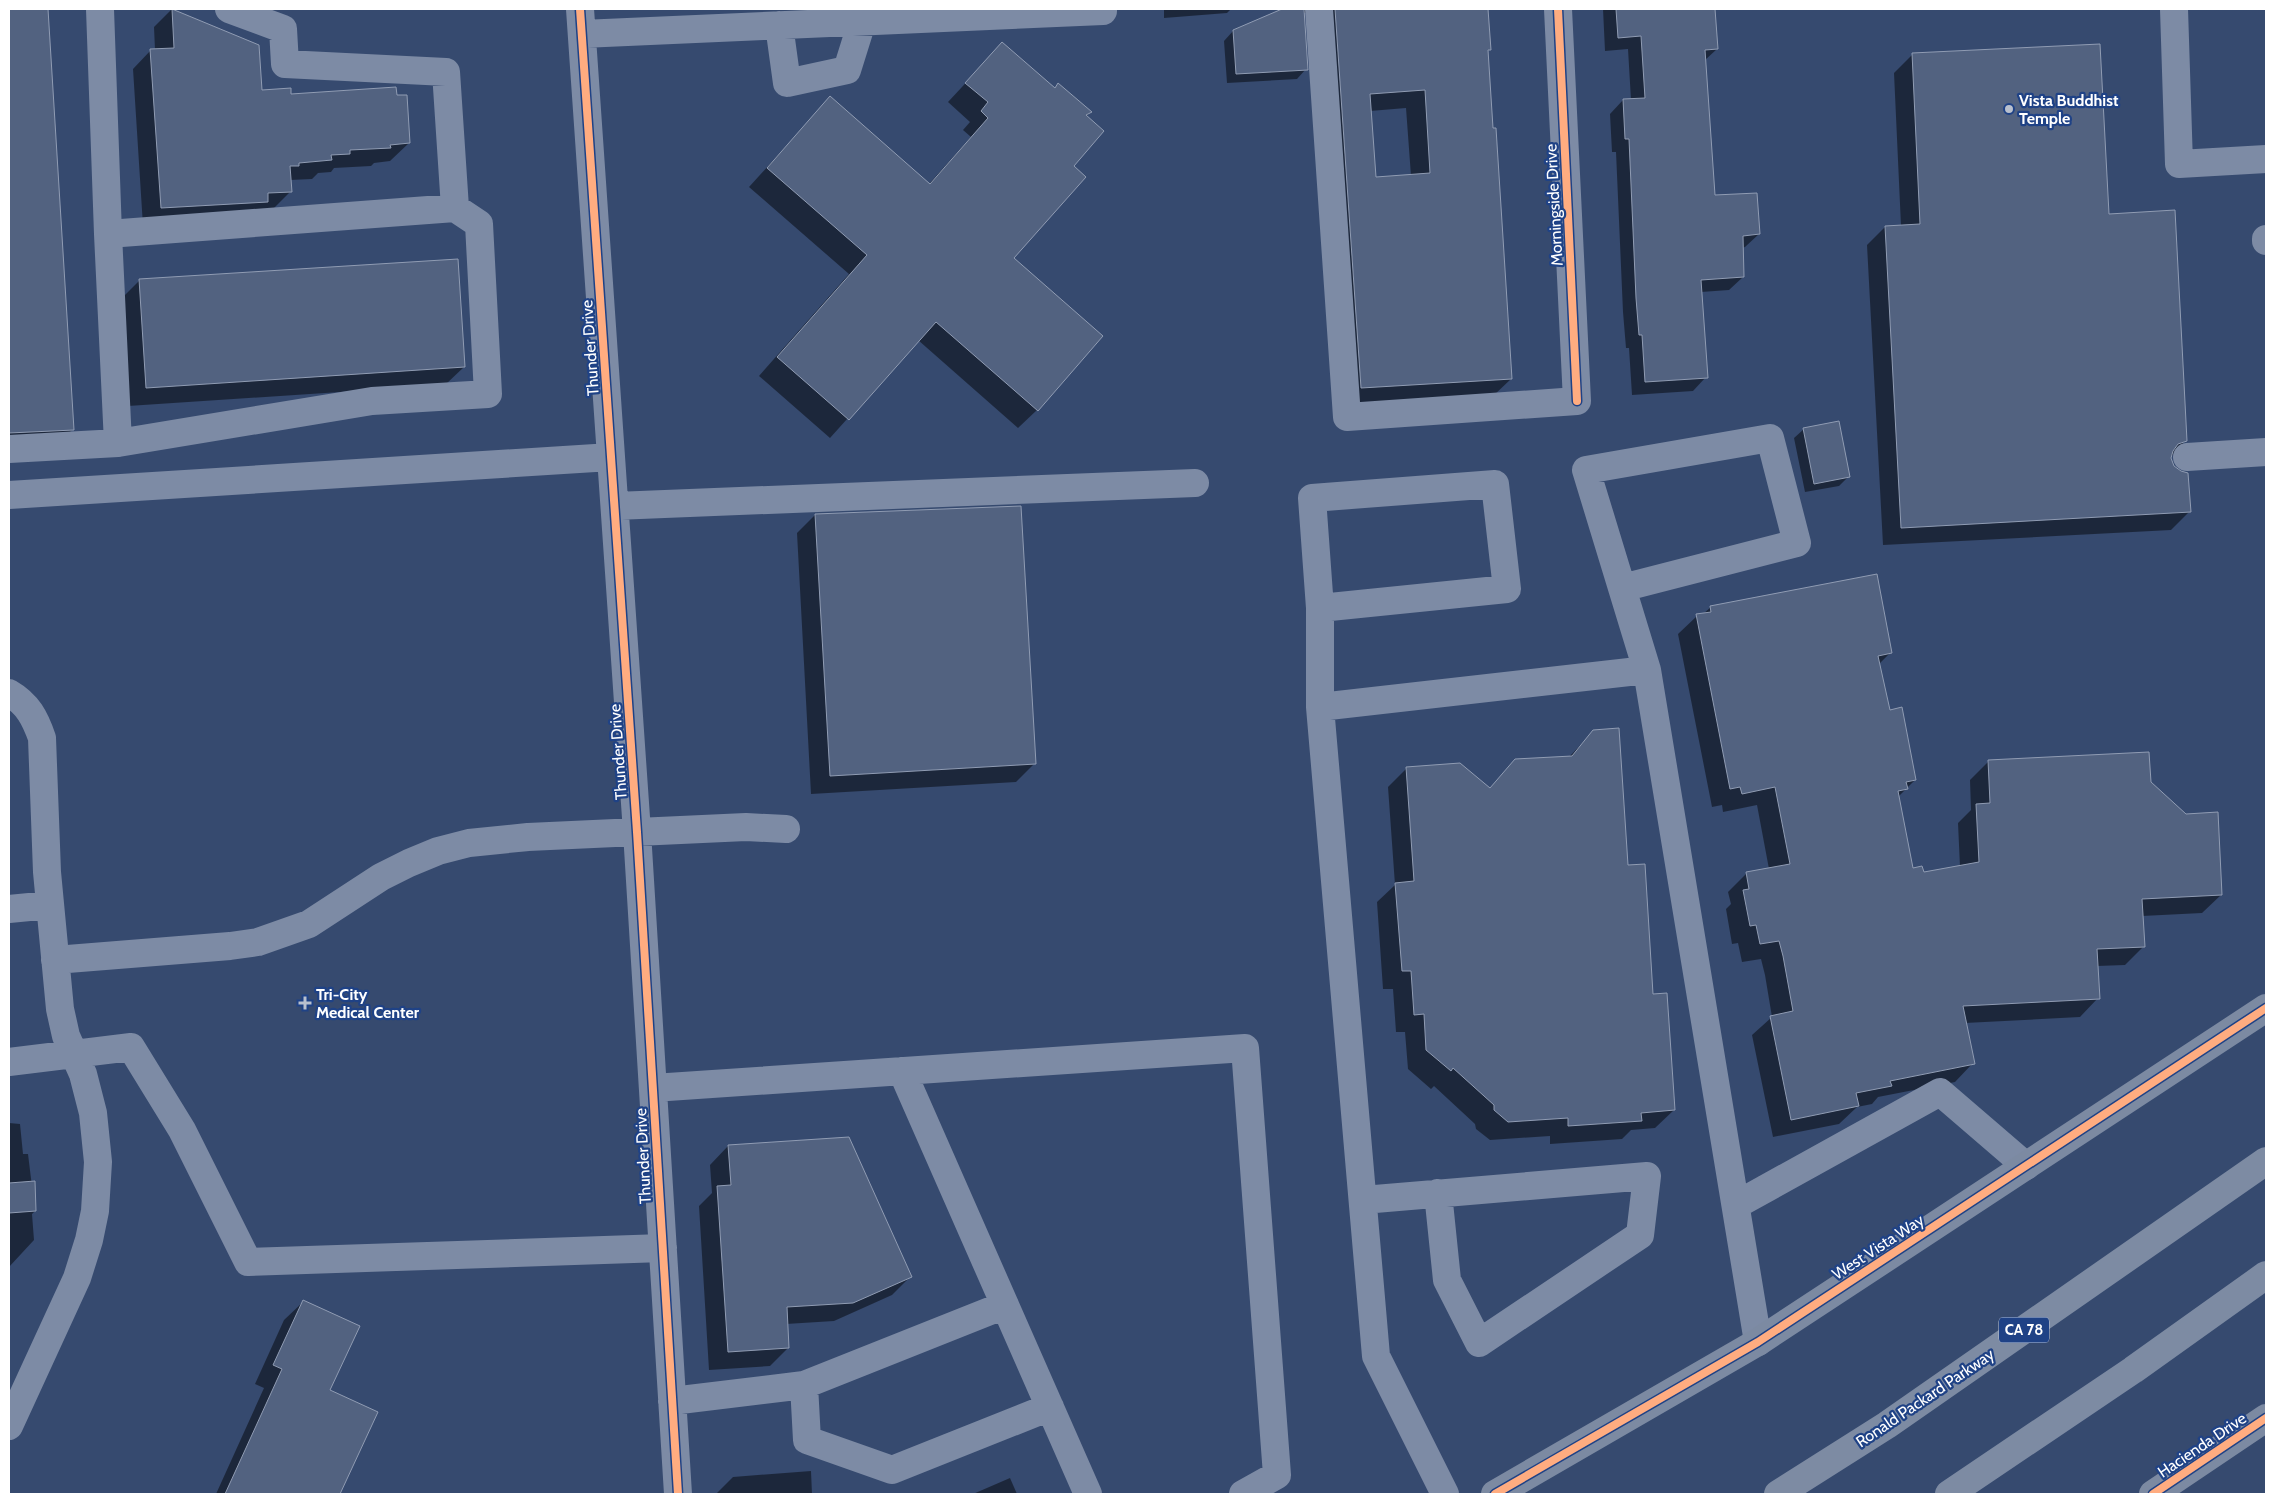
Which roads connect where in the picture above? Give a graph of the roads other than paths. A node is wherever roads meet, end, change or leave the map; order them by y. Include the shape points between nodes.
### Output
1 (100, 9) edge
2 (229, 9) edge
3 (1319, 9) edge
4 (1558, 9) edge
5 (2174, 9) edge
6 (1103, 11) dead end
7 (581, 21) edge
8 (862, 22) junction
9 (778, 25) junction
10 (2266, 159) edge
11 (456, 208) junction
12 (108, 234) junction
13 (118, 444) junction
14 (9, 449) edge
15 (2266, 452) edge
16 (611, 457) junction
17 (2188, 458) dead end
18 (1195, 483) dead end
19 (9, 495) edge
20 (615, 506) junction
21 (1622, 588) junction
22 (1320, 608) junction
23 (1647, 670) junction
24 (9, 693) edge
25 (1320, 706) junction
26 (786, 829) dead end
27 (638, 832) junction
28 (50, 905) junction
29 (9, 909) edge
30 (55, 960) junction
31 (2266, 1008) edge
32 (75, 1054) junction
33 (9, 1062) edge
34 (902, 1071) junction
35 (653, 1088) junction
36 (2266, 1161) edge
37 (2026, 1166) junction
38 (1438, 1193) junction
39 (1363, 1200) junction
40 (1736, 1205) junction
41 (663, 1248) junction
42 (2266, 1275) edge
43 (1005, 1305) junction
44 (1758, 1342) junction
45 (804, 1385) junction
46 (672, 1401) junction
47 (1050, 1408) junction
48 (2266, 1418) edge
49 (9, 1426) edge
50 (678, 1494) edge
51 (1088, 1494) edge
52 (1243, 1494) edge
53 (1445, 1494) edge
54 (1495, 1494) edge
55 (1778, 1494) edge
56 (1949, 1494) edge
57 (2153, 1494) edge

1 - 12 street
2 - 11 street via 283,29 286,64 446,72
3 - 4 street, Morningside Drive via 1347,417 1577,401
5 - 10 street via 2179,164
6 - 8 street
7 - 9 street
7 - 16 street, Thunder Drive
8 - 9 street
8 - 9 street via 847,70 788,83
11 - 12 street
11 - 13 street via 479,224 488,394 372,401
12 - 13 street
13 - 14 street
15 - 17 street
16 - 19 street
16 - 20 street, Thunder Drive
18 - 20 street
20 - 27 street, Thunder Drive
21 - 21 street via 1797,543 1770,438 1586,470
21 - 23 street
22 - 22 street via 1312,498 1495,484 1507,589
22 - 25 street
23 - 25 street
23 - 40 street
24 - 28 street via 21,700 35,718 42,738
25 - 39 street
26 - 27 street via 746,827
27 - 30 street via 499,838 438,851 382,877 309,924 258,942
27 - 35 street, Thunder Drive
28 - 29 street
28 - 30 street
30 - 32 street via 60,1009 66,1036
31 - 37 main road, West Vista Way
32 - 33 street
32 - 41 street via 131,1047 182,1130 248,1262
32 - 49 street via 93,1113 98,1162 95,1211 76,1278
34 - 35 street
34 - 43 street
34 - 52 street via 1245,1048 1277,1475
35 - 41 street, Thunder Drive
36 - 55 highway, Ronald Packard Parkway / CA 78 via 1888,1425
37 - 40 street via 1940,1092
37 - 44 main road, West Vista Way
38 - 38 street via 1508,1187 1647,1176 1640,1235 1479,1343 1447,1280
38 - 39 street
39 - 53 street via 1376,1356
40 - 44 street
41 - 46 street, Thunder Drive
42 - 56 highway
43 - 45 street
43 - 47 street
44 - 54 main road, West Vista Way
45 - 46 street
45 - 47 street via 806,1440 892,1470
46 - 50 street, Thunder Drive
47 - 51 street
48 - 57 main road, Hacienda Drive

